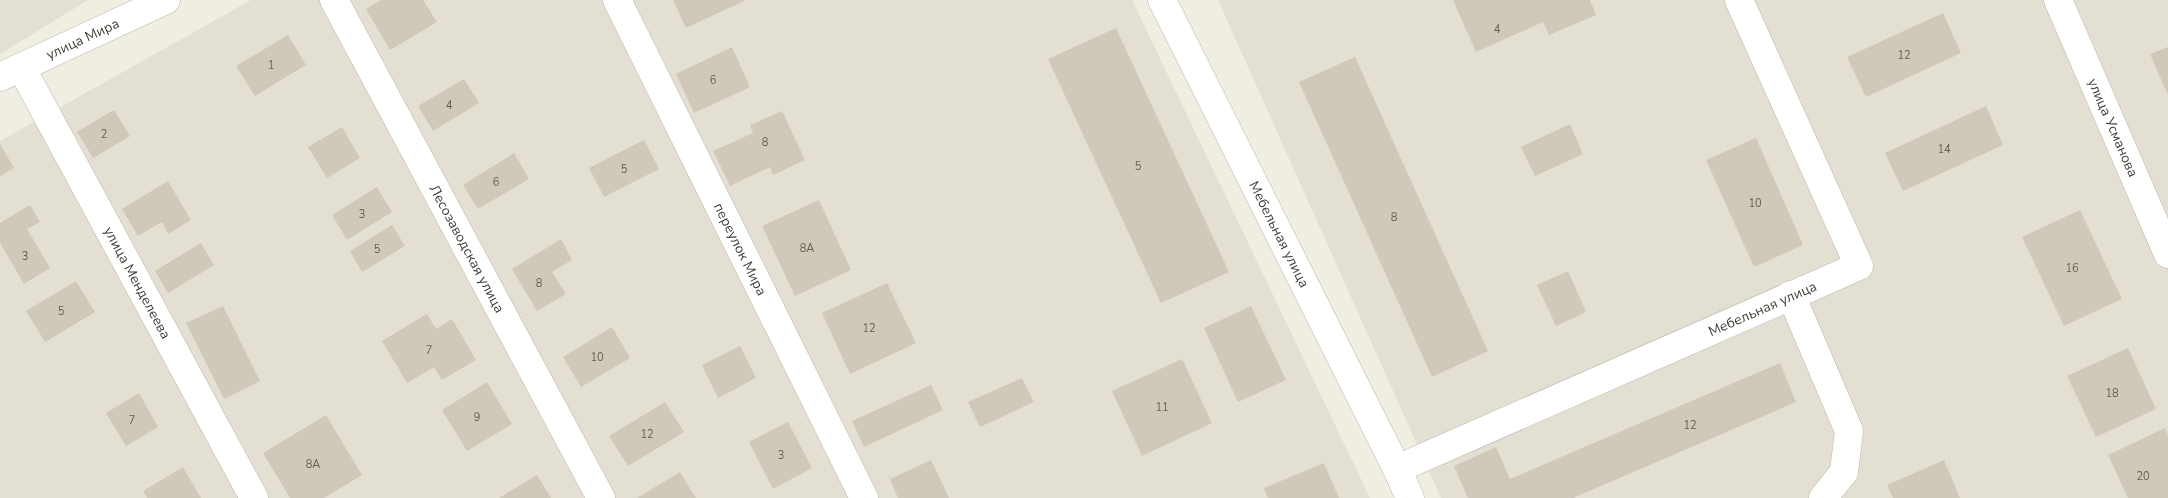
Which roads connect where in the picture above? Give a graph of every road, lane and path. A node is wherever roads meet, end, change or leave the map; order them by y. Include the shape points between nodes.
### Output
1 (166, 0) edge
2 (334, 0) edge
3 (617, 0) edge
4 (1162, 0) edge
5 (1739, 0) edge
6 (2058, 0) edge
7 (10, 72) edge
8 (2168, 254) edge
9 (1791, 296) junction
10 (1398, 469) junction
11 (1834, 493) edge
12 (254, 498) edge
13 (601, 498) edge
14 (864, 498) edge
15 (1410, 498) edge

1 - 7 street, улица Мира
2 - 13 street, Лесозаводская улица
3 - 14 street, переулок Мира
4 - 10 street, Мебельная улица
5 - 9 street, Мебельная улица via 1859,266
6 - 8 street, улица Усманова
7 - 12 street, улица Менделеева
9 - 10 street, Мебельная улица
9 - 11 street via 1849,431 1844,472
10 - 15 street, Мебельная улица

